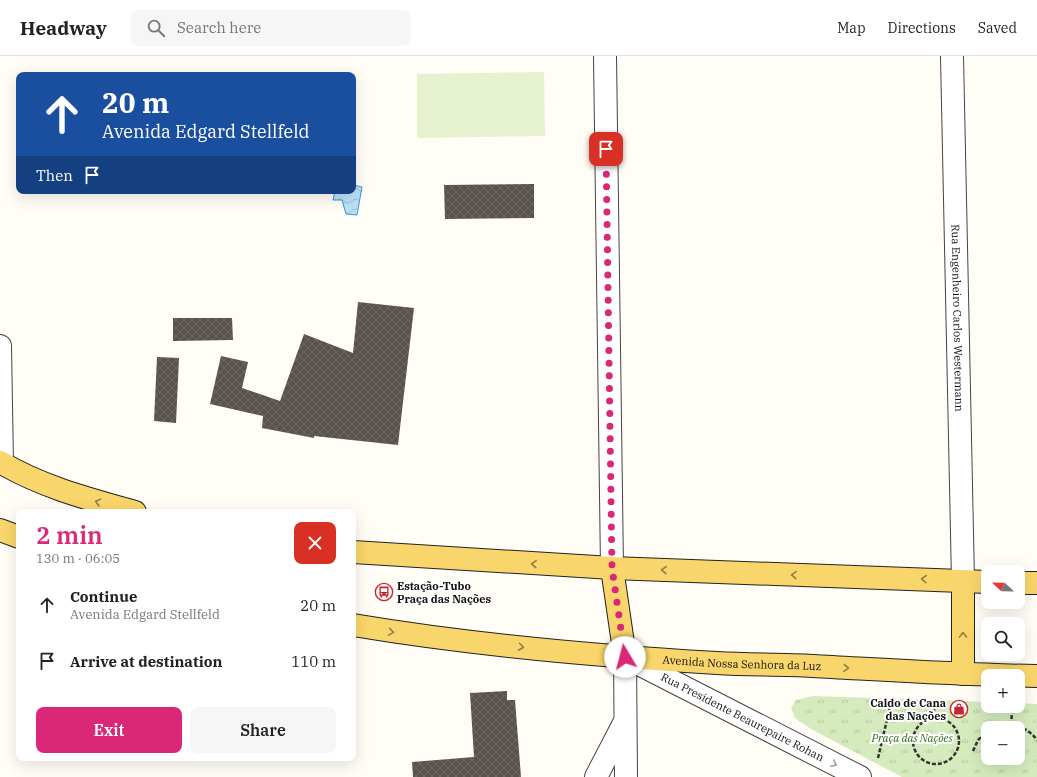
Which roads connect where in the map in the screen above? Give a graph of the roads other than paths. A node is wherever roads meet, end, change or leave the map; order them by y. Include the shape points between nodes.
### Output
1 (605, 56) edge
2 (952, 56) edge
3 (0, 346) edge
4 (1, 463) edge
5 (124, 509) edge
6 (0, 530) edge
7 (16, 536) edge
8 (356, 552) edge
9 (612, 568) junction
10 (963, 581) junction
11 (981, 582) edge
12 (1025, 583) edge
13 (1037, 584) edge
14 (356, 626) edge
15 (625, 657) junction
16 (963, 674) junction
17 (1037, 676) edge
18 (625, 721) junction
19 (596, 777) edge
20 (626, 777) edge
21 (860, 777) edge

1 - 9 street
2 - 10 street, Rua Engenheiro Carlos Westermann
3 - 4 street
5 -> 4 main road via 48,485
6 - 7 main road
9 -> 8 main road
10 -> 9 main road
9 - 15 main road
10 - 11 main road
16 -> 10 main road
12 - 13 main road
14 -> 15 main road, Avenida Nossa Senhora da Luz via 470,642
15 -> 16 main road, Avenida Nossa Senhora da Luz
15 - 18 street
15 -> 21 street, Rua Presidente Beaurepaire Rohan
16 - 17 main road, Avenida Nossa Senhora da Luz
18 - 19 street
18 - 20 street

